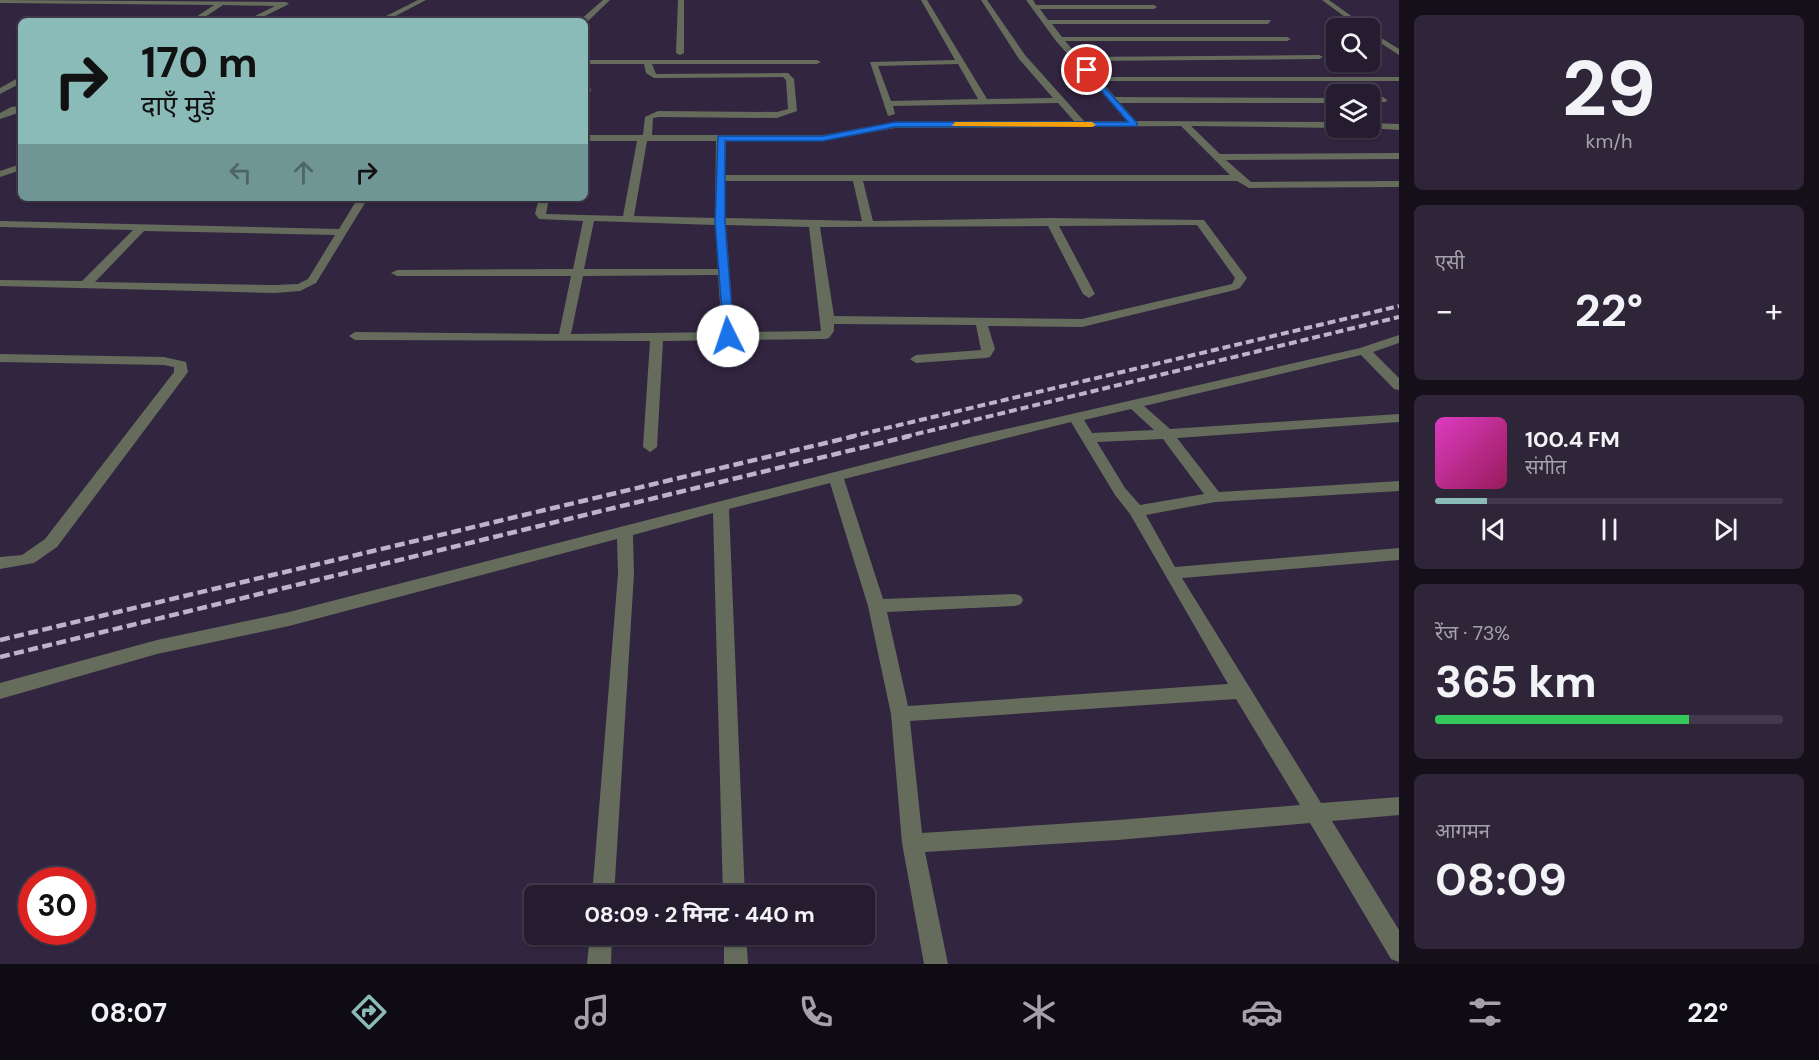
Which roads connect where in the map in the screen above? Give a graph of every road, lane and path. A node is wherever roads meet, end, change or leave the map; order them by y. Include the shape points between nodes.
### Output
1 (295, 0) edge
2 (423, 0) edge
3 (607, 0) edge
4 (681, 0) edge
5 (924, 0) edge
6 (984, 0) edge
7 (1325, 0) edge
8 (0, 1) edge
9 (40, 1) edge
10 (222, 3) junction
11 (1031, 3) edge
12 (286, 4) junction
13 (1154, 7) dead end
14 (199, 18) edge
15 (256, 18) edge
16 (386, 18) edge
17 (586, 18) edge
18 (1350, 18) edge
19 (1046, 22) junction
20 (1268, 22) dead end
21 (1059, 39) junction
22 (1125, 39) junction
23 (1287, 39) dead end
24 (1380, 40) edge
25 (1399, 52) edge
26 (680, 53) dead end
27 (1319, 57) dead end
28 (1140, 58) junction
29 (1078, 59) junction
30 (588, 62) edge
31 (648, 62) junction
32 (817, 62) dead end
33 (960, 62) junction
34 (0, 78) edge
35 (1399, 79) edge
36 (18, 80) edge
37 (1096, 80) junction
38 (18, 82) edge
39 (0, 91) edge
40 (1060, 100) junction
41 (1112, 100) junction
42 (1326, 100) edge
43 (984, 102) junction
44 (888, 104) junction
45 (0, 107) edge
46 (18, 109) edge
47 (0, 116) edge
48 (1183, 123) junction
49 (1134, 124) junction
50 (895, 125) junction
51 (1082, 125) junction
52 (1326, 125) edge
53 (1380, 126) edge
54 (1399, 127) edge
55 (588, 138) edge
56 (645, 138) junction
57 (721, 138) junction
58 (1399, 156) edge
59 (1219, 157) junction
60 (18, 168) edge
61 (0, 174) edge
62 (720, 178) junction
63 (857, 178) junction
64 (1239, 178) junction
65 (1399, 184) edge
66 (361, 201) edge
67 (543, 201) edge
68 (589, 218) junction
69 (628, 219) junction
70 (1051, 221) junction
71 (720, 222) junction
72 (0, 224) edge
73 (814, 224) junction
74 (868, 224) junction
75 (142, 227) junction
76 (341, 232) junction
77 (723, 272) junction
78 (398, 273) dead end
79 (577, 274) junction
80 (0, 283) edge
81 (85, 285) junction
82 (1089, 294) dead end
83 (828, 320) junction
84 (981, 320) junction
85 (355, 336) dead end
86 (728, 336) junction
87 (657, 337) junction
88 (564, 338) junction
89 (1399, 339) edge
90 (1364, 351) junction
91 (0, 357) edge
92 (916, 359) dead end
93 (1393, 374) edge
94 (1399, 386) edge
95 (1134, 404) junction
96 (1075, 417) junction
97 (1399, 418) edge
98 (1167, 434) junction
99 (1088, 438) junction
100 (650, 447) dead end
101 (836, 478) junction
102 (1399, 486) edge
103 (1215, 497) junction
104 (721, 506) junction
105 (1136, 511) junction
106 (625, 530) junction
107 (1399, 554) edge
108 (0, 562) edge
109 (1170, 573) junction
110 (1015, 600) dead end
111 (878, 606) junction
112 (0, 691) edge
113 (1241, 691) junction
114 (900, 714) junction
115 (1399, 806) edge
116 (1316, 813) junction
117 (913, 843) junction
118 (604, 885) edge
119 (734, 885) edge
120 (600, 945) edge
121 (735, 945) edge
122 (1399, 951) edge
123 (598, 964) edge
124 (736, 964) edge
125 (936, 964) edge

1 - 12 street
2 - 16 street
3 - 17 street
4 - 26 street
5 - 33 street
6 - 40 street via 1022,57
7 - 18 street
8 - 9 street
9 - 10 street
10 - 12 street
10 - 14 street
11 - 13 street
11 - 19 street
12 - 15 street
19 - 20 street
19 - 21 street
21 - 22 street
21 - 29 street
22 - 23 street
22 - 28 street
24 - 25 street
27 - 28 street
28 - 29 street
29 - 37 street
30 - 31 street
31 - 32 street
31 - 56 street via 654,76 785,75 790,79 793,111 777,115 652,116
33 - 43 street
33 - 44 street via 873,64
34 - 36 street
35 - 37 street
37 - 41 street
38 - 39 street
40 - 43 street
40 - 51 street
41 - 42 street
41 - 49 street
43 - 44 street
44 - 50 street
45 - 46 street
46 - 47 street
48 - 49 street
48 - 52 street
48 - 59 street
49 - 51 street
50 - 51 street
50 - 57 street via 823,138
53 - 54 street
55 - 56 street
56 - 57 street
56 - 69 street
57 - 62 street
58 - 59 street
59 - 64 street
60 - 61 street
62 - 63 street
62 - 71 street
63 - 64 street
63 - 74 street
64 - 65 street via 1249,185
66 - 76 street
67 - 68 street via 540,214 543,217
68 - 69 street
68 - 79 street
69 - 71 street
70 - 74 street
70 - 82 street
70 - 84 street via 1200,222 1241,278 1231,288 1082,323
71 - 73 street
71 - 77 street
72 - 75 street
73 - 74 street
73 - 83 street
75 - 76 street
75 - 81 street
76 - 81 street via 316,276 300,287
77 - 79 street
77 - 86 street
78 - 79 street
79 - 88 street
80 - 81 street
83 - 84 street
83 - 86 street via 827,334 819,336
84 - 92 street via 989,349 985,354
85 - 88 street
86 - 87 street
87 - 88 street
87 - 100 street
89 - 90 street
90 - 93 street
90 - 95 street
91 - 108 street via 164,361 181,365 182,372 51,543 34,557
93 - 94 street
95 - 96 street
95 - 98 street
96 - 99 street
96 - 101 street
97 - 98 street
98 - 99 street
98 - 103 street
99 - 105 street
101 - 104 street
101 - 111 street
102 - 103 street
103 - 105 street
104 - 106 street
104 - 119 street
105 - 109 street
106 - 112 street via 289,619 157,647
106 - 118 street via 626,574
107 - 109 street
109 - 113 street
110 - 111 street
111 - 114 street
113 - 114 street
113 - 116 street
114 - 117 street
115 - 116 street
116 - 117 street
116 - 122 street
117 - 125 street
120 - 123 street
121 - 124 street

